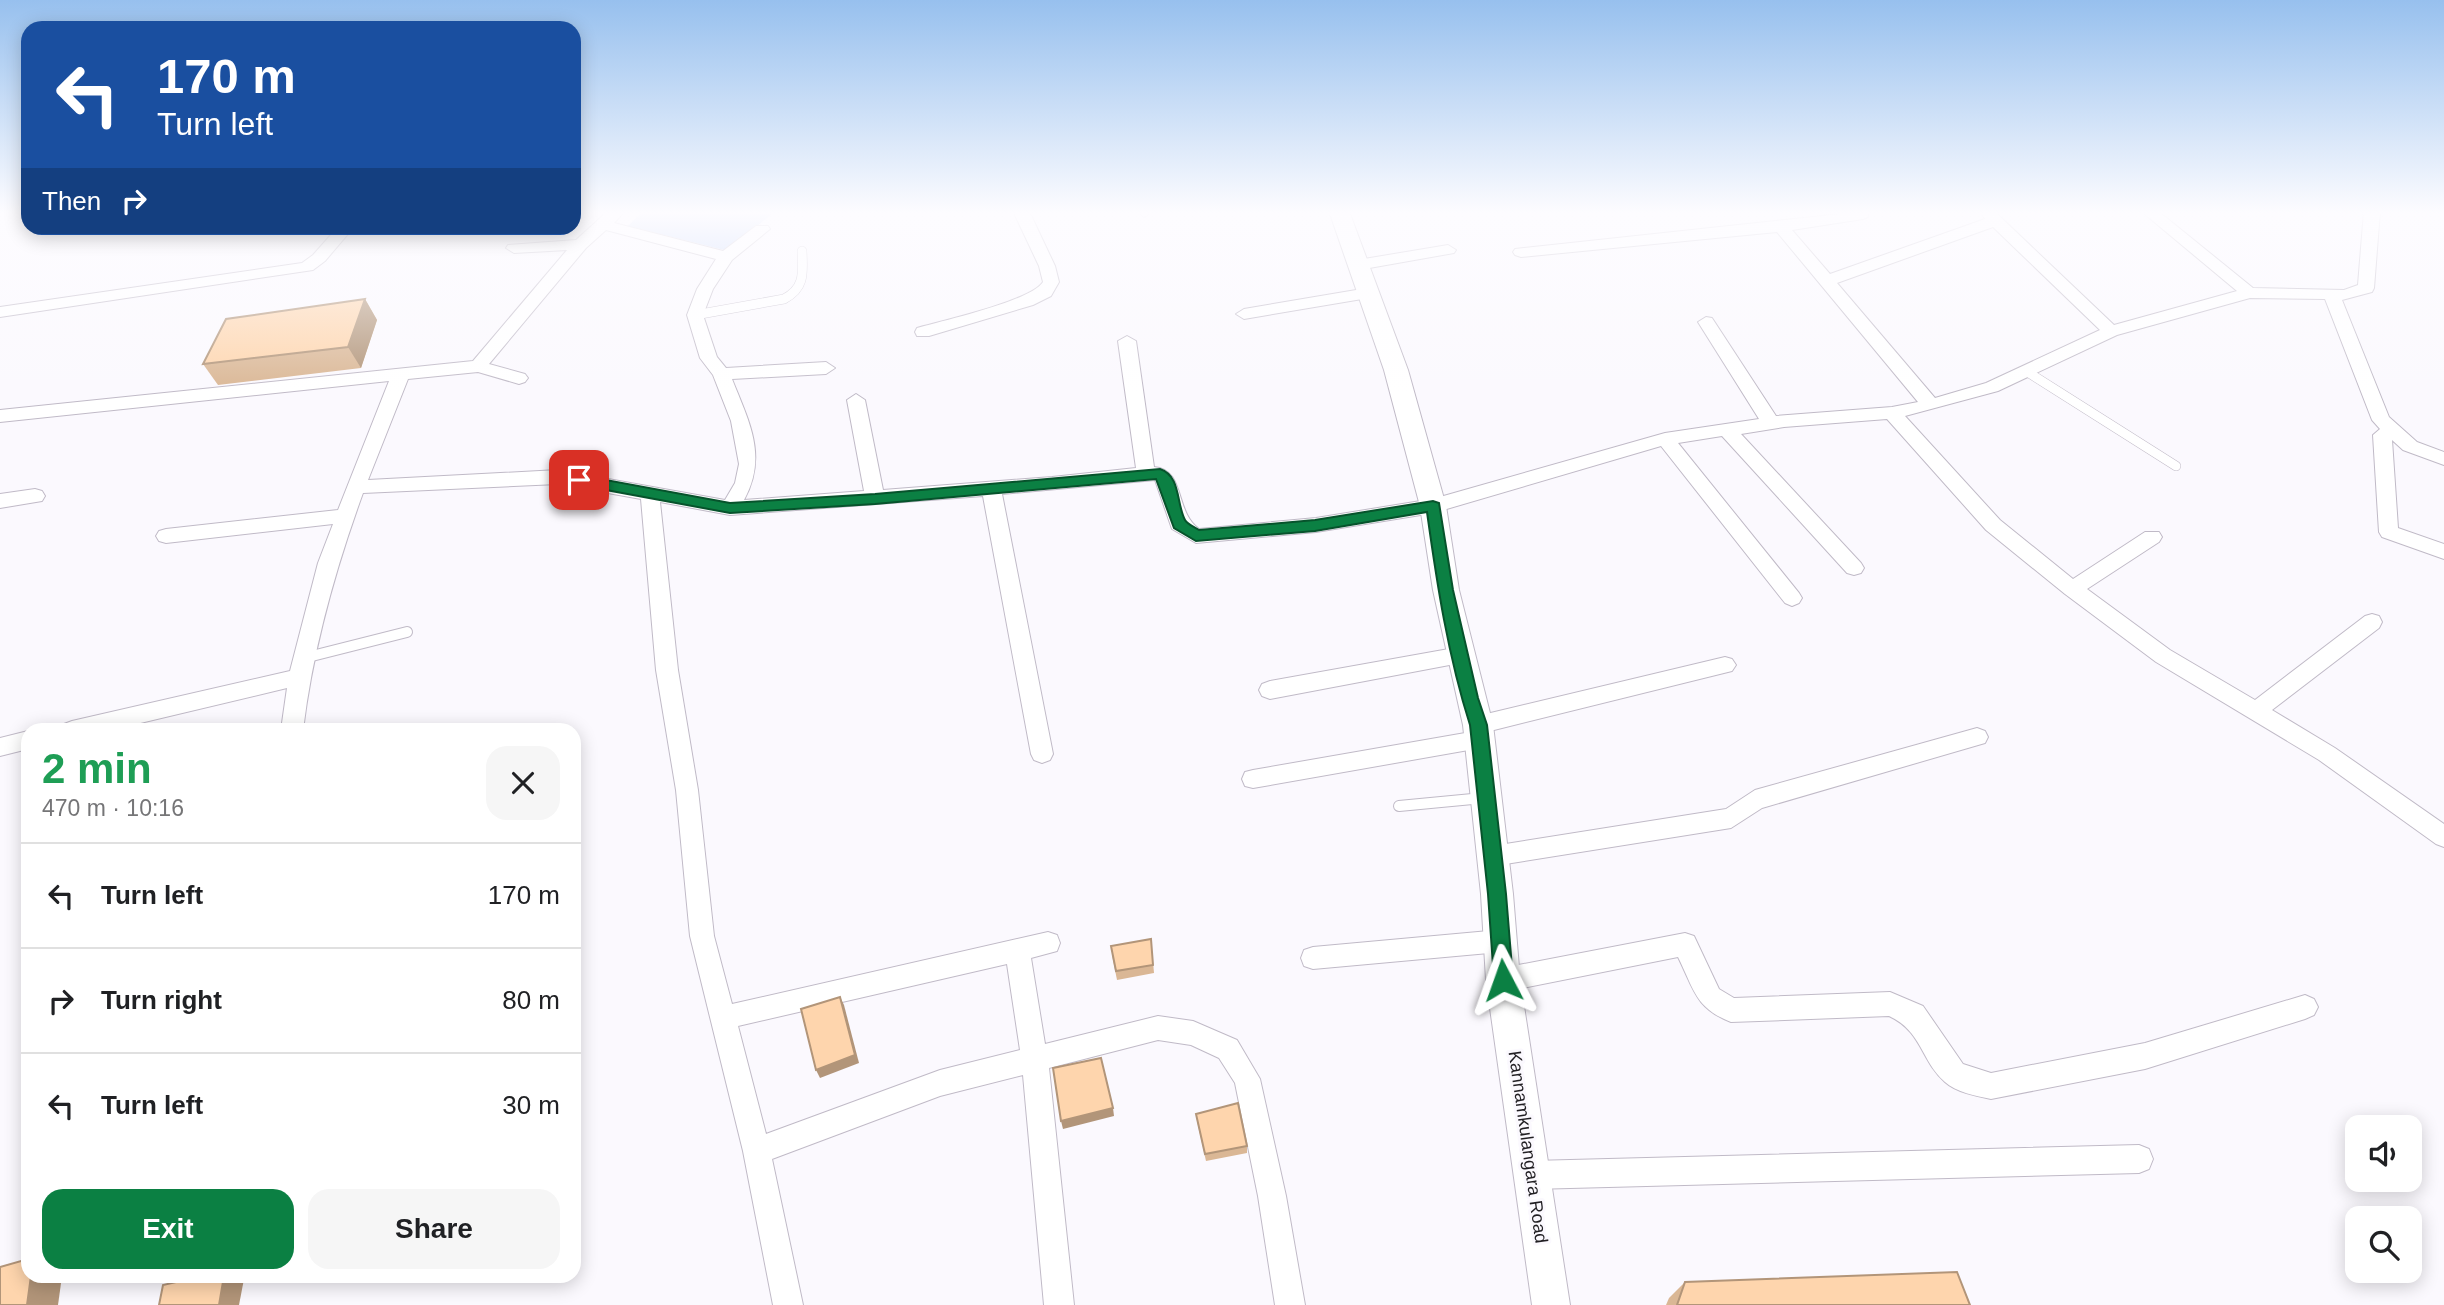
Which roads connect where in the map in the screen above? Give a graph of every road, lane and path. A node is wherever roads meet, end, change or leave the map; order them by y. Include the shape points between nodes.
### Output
1 (273, 272) edge
2 (557, 272) edge
3 (716, 272) edge
4 (802, 272) edge
5 (1048, 272) edge
6 (1360, 272) edge
7 (1818, 272) edge
8 (1849, 272) edge
9 (2049, 272) edge
10 (2223, 272) edge
11 (2367, 272) edge
12 (1826, 281) junction
13 (1368, 293) junction
14 (2249, 293) junction
15 (2332, 296) junction
16 (0, 312) edge
17 (1244, 314) dead end
18 (695, 315) junction
19 (1706, 322) dead end
20 (2111, 331) junction
21 (923, 332) dead end
22 (1127, 341) dead end
23 (478, 366) junction
24 (826, 368) dead end
25 (2026, 371) junction
26 (401, 374) junction
27 (721, 374) junction
28 (519, 378) dead end
29 (856, 400) dead end
30 (1931, 405) junction
31 (1892, 412) junction
32 (0, 416) edge
33 (1772, 423) junction
34 (1726, 429) junction
35 (2382, 435) dead end
36 (1665, 439) junction
37 (2444, 458) edge
38 (2176, 466) dead end
39 (1146, 473) junction
40 (356, 486) junction
41 (991, 489) junction
42 (650, 495) junction
43 (35, 496) dead end
44 (875, 499) junction
45 (0, 501) edge
46 (1433, 506) junction
47 (730, 508) junction
48 (345, 516) junction
49 (166, 536) dead end
50 (2152, 537) dead end
51 (2444, 552) edge
52 (1854, 568) dead end
53 (2072, 589) junction
54 (1792, 598) dead end
55 (2372, 622) dead end
56 (407, 632) dead end
57 (1460, 655) junction
58 (1725, 665) dead end
59 (301, 667) junction
60 (1270, 690) dead end
61 (2256, 711) junction
62 (97, 723) edge
63 (293, 723) edge
64 (1479, 732) junction
65 (1977, 737) dead end
66 (21, 742) edge
67 (0, 747) edge
68 (1042, 754) dead end
69 (1253, 779) dead end
70 (1486, 798) junction
71 (1399, 806) dead end
72 (2444, 837) edge
73 (1493, 856) junction
74 (1500, 941) junction
75 (1048, 943) dead end
76 (1017, 950) junction
77 (1313, 958) dead end
78 (1503, 980) junction
79 (2305, 1007) dead end
80 (722, 1018) junction
81 (1035, 1060) junction
82 (757, 1151) junction
83 (2138, 1158) dead end
84 (1532, 1175) junction
85 (788, 1305) edge
86 (1059, 1305) edge
87 (1290, 1305) edge
88 (1552, 1305) edge

1 - 16 street
2 - 23 street
3 - 18 street
4 - 18 lane via 798,293 784,299
5 - 21 street via 1051,282 1045,292 1027,301
6 - 13 street, Kannamkulangara Road
7 - 12 street
8 - 12 street
9 - 20 street
10 - 14 street
11 - 15 street via 2366,288
12 - 30 street
13 - 17 street
13 - 46 street, Kannamkulangara Road via 1396,370
14 - 15 street
14 - 20 street
15 - 37 street via 2381,420 2410,446
18 - 27 street via 709,358
19 - 33 street
20 - 25 street
22 - 39 street
23 - 26 street
23 - 28 street
24 - 27 street
25 - 30 street via 1992,387
25 - 38 lane
26 - 32 street
26 - 40 street
27 - 47 street via 740,421 748,464
29 - 44 street
30 - 31 street
31 - 33 street
31 - 53 street via 1993,525
33 - 34 street
34 - 36 street
34 - 52 street
35 - 51 street via 2389,532
36 - 46 street
36 - 54 street
39 - 41 street
39 - 46 street via 1160,474 1166,481 1179,524 1196,536 1315,525
40 - 42 street via 558,477
40 - 48 street
41 - 44 street
41 - 68 street
42 - 47 street
42 - 80 street via 667,670 687,790 702,936
43 - 45 street
44 - 47 street
46 - 57 street, Kannamkulangara Road
48 - 49 street
48 - 59 street
50 - 53 street
53 - 61 street via 2163,656
55 - 61 street
56 - 59 lane
57 - 60 street
57 - 64 street, Kannamkulangara Road
58 - 64 street
59 - 62 street
59 - 63 street
61 - 72 street via 2327,754
64 - 69 street
64 - 70 street, Kannamkulangara Road
65 - 73 street via 1755,800 1731,818
66 - 67 street
70 - 71 lane
70 - 73 street, Kannamkulangara Road
73 - 74 street, Kannamkulangara Road
74 - 77 street
74 - 78 street, Kannamkulangara Road
75 - 76 street
76 - 80 street
76 - 81 street
78 - 79 street via 1685,944 1710,996 1731,1010 1889,1004 1914,1015 1954,1073 1991,1086 2145,1056
78 - 84 street, Kannamkulangara Road
80 - 82 street
81 - 82 street via 940,1083
81 - 86 street
81 - 87 street via 1158,1028 1194,1033 1228,1049 1247,1079
82 - 85 street
83 - 84 street
84 - 88 street, Kannamkulangara Road

